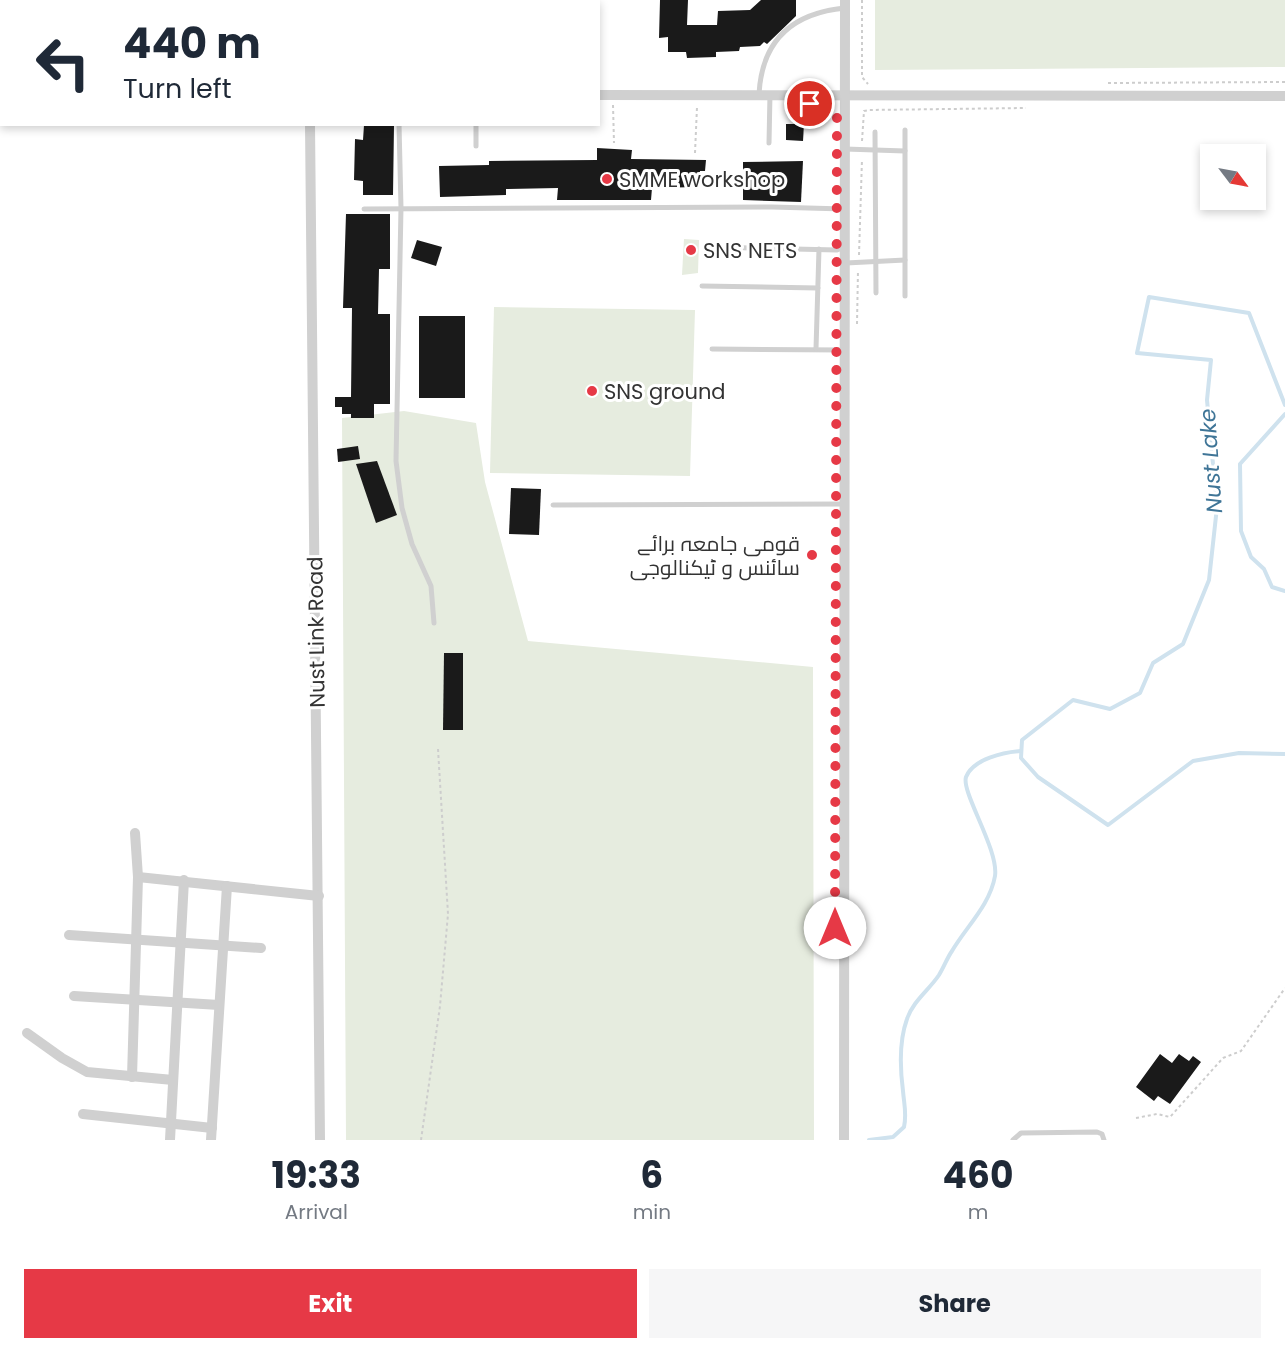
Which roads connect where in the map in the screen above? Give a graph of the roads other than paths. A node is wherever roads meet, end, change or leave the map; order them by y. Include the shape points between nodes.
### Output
1 (845, 4) edge
2 (765, 94) junction
3 (600, 95) edge
4 (845, 95) junction
5 (1285, 96) edge
6 (310, 126) edge
7 (399, 126) edge
8 (476, 126) edge
9 (905, 130) dead end
10 (875, 132) dead end
11 (769, 143) dead end
12 (476, 146) dead end
13 (845, 150) junction
14 (875, 150) junction
15 (905, 151) junction
16 (401, 208) junction
17 (364, 209) dead end
18 (844, 209) junction
19 (845, 247) junction
20 (706, 248) dead end
21 (819, 249) junction
22 (905, 260) junction
23 (876, 262) junction
24 (846, 263) junction
25 (702, 286) dead end
26 (818, 288) junction
27 (876, 293) dead end
28 (905, 296) dead end
29 (712, 349) dead end
30 (816, 349) junction
31 (846, 350) junction
32 (846, 504) junction
33 (553, 505) dead end
34 (434, 623) dead end
35 (135, 833) dead end
36 (138, 876) junction
37 (184, 880) junction
38 (227, 886) junction
39 (319, 896) junction
40 (69, 935) dead end
41 (137, 939) junction
42 (180, 942) junction
43 (223, 947) junction
44 (261, 948) dead end
45 (74, 996) dead end
46 (135, 1000) junction
47 (177, 1002) junction
48 (219, 1005) junction
49 (27, 1034) dead end
50 (132, 1077) junction
51 (173, 1080) junction
52 (83, 1114) dead end
53 (171, 1124) junction
54 (212, 1128) junction
55 (170, 1140) edge
56 (211, 1140) edge
57 (320, 1140) edge
58 (844, 1140) edge
59 (1013, 1140) edge
60 (1104, 1140) edge

1 - 2 lane via 806,15 778,40 763,65
1 - 4 street
2 - 3 street
2 - 4 street
2 - 11 lane
4 - 5 street
4 - 13 street
6 - 39 street, Nust Link Road
7 - 16 lane
8 - 12 lane
9 - 15 lane
10 - 14 lane
13 - 14 lane
13 - 18 street
14 - 15 lane
14 - 23 lane
15 - 22 lane
16 - 17 lane
16 - 18 lane
16 - 34 lane via 396,460 402,508 412,544 431,586
18 - 19 street
19 - 21 lane
19 - 24 street
20 - 21 lane
21 - 26 lane
22 - 23 lane
22 - 28 lane
23 - 24 lane
23 - 27 lane
24 - 31 street
25 - 26 lane
26 - 30 lane
29 - 30 lane
30 - 31 lane
31 - 32 street
32 - 33 lane
32 - 58 street
35 - 36 street
36 - 37 street
36 - 41 street
37 - 38 street
37 - 42 street
38 - 39 street
38 - 43 street
39 - 57 street, Nust Link Road
40 - 41 street
41 - 42 street
41 - 46 street
42 - 43 street
42 - 47 street
43 - 44 street
43 - 48 street
45 - 46 street
46 - 47 street
46 - 50 street
47 - 48 street
47 - 51 street
48 - 54 street
49 - 50 street via 87,1072
50 - 51 street
51 - 53 street
52 - 53 street
53 - 54 street
53 - 55 street
54 - 56 street
59 - 60 lane via 1021,1133 1097,1132

